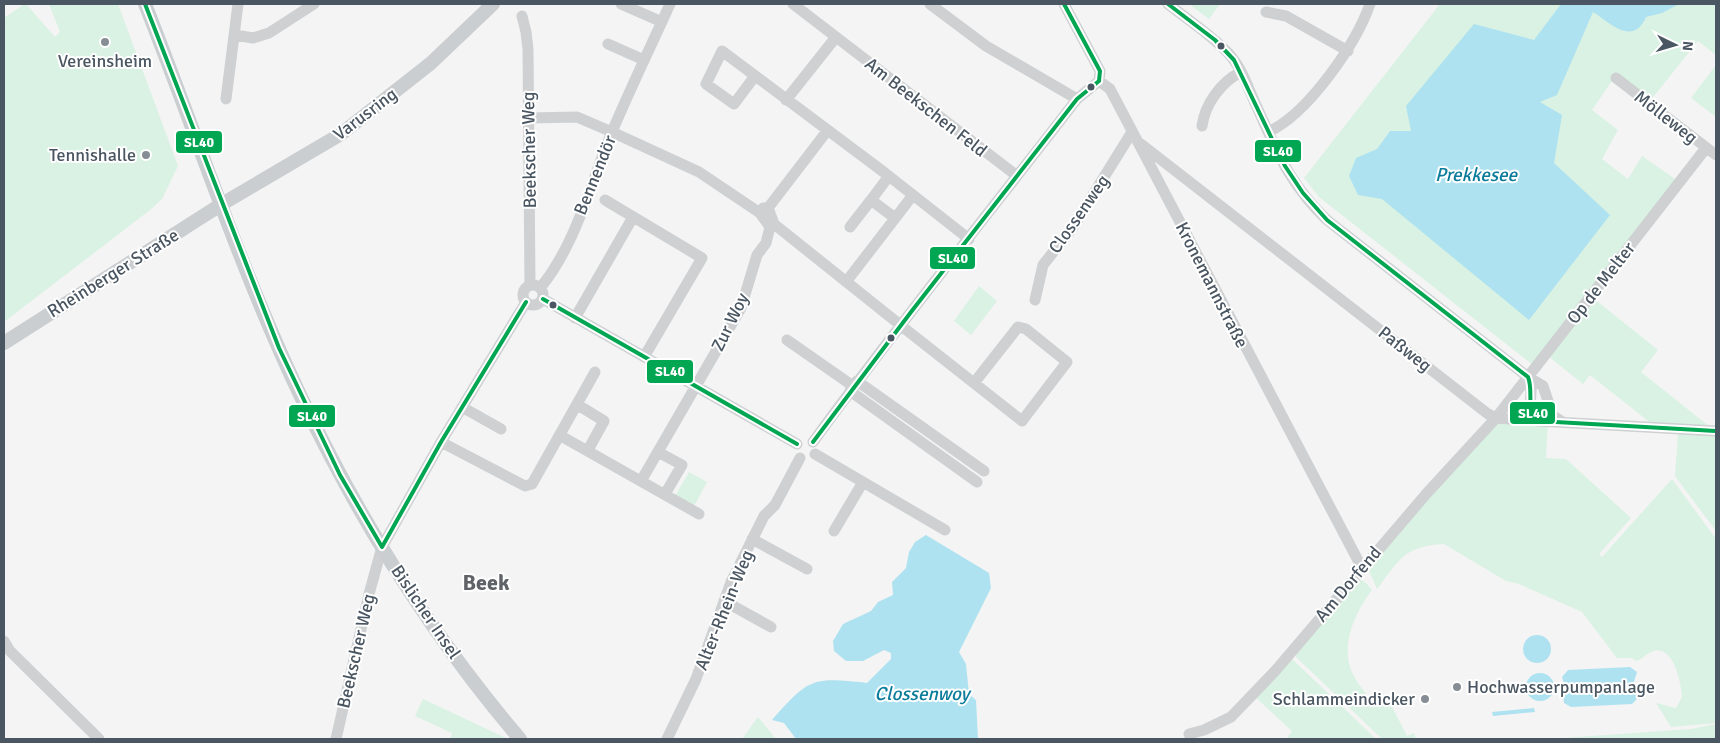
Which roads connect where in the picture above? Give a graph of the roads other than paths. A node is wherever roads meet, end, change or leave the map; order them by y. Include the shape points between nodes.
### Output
1 (145, 4) edge
2 (238, 4) edge
3 (314, 4) edge
4 (493, 4) edge
5 (621, 4) edge
6 (670, 4) edge
7 (793, 4) edge
8 (930, 4) edge
9 (1064, 4) edge
10 (1168, 4) edge
11 (1370, 4) edge
12 (1266, 12) dead end
13 (522, 16) dead end
14 (662, 22) junction
15 (235, 35) junction
16 (836, 37) junction
17 (608, 44) dead end
18 (1348, 52) junction
19 (644, 60) junction
20 (1241, 72) junction
21 (755, 76) junction
22 (1616, 78) dead end
23 (1099, 81) junction
24 (226, 99) dead end
25 (1077, 99) junction
26 (786, 100) junction
27 (528, 118) junction
28 (1202, 126) dead end
29 (827, 131) junction
30 (612, 132) junction
31 (1268, 132) junction
32 (1135, 137) junction
33 (1706, 148) junction
34 (1716, 155) edge
35 (889, 176) junction
36 (1017, 176) junction
37 (913, 195) junction
38 (605, 200) dead end
39 (870, 200) junction
40 (222, 204) junction
41 (764, 210) junction
42 (633, 217) junction
43 (895, 218) junction
44 (772, 226) junction
45 (850, 227) dead end
46 (969, 239) junction
47 (846, 282) junction
48 (536, 286) junction
49 (543, 299) junction
50 (1035, 300) dead end
51 (526, 302) junction
52 (574, 318) junction
53 (900, 324) junction
54 (787, 340) dead end
55 (4, 343) edge
56 (644, 357) junction
57 (595, 372) dead end
58 (1528, 377) junction
59 (974, 383) junction
60 (853, 386) junction
61 (696, 387) junction
62 (578, 405) junction
63 (462, 407) junction
64 (1496, 418) junction
65 (1510, 419) dead end
66 (1561, 421) junction
67 (501, 429) dead end
68 (1716, 431) edge
69 (561, 436) junction
70 (441, 442) junction
71 (812, 442) junction
72 (797, 444) junction
73 (588, 450) junction
74 (658, 452) junction
75 (815, 454) junction
76 (800, 458) junction
77 (984, 471) dead end
78 (641, 481) junction
79 (862, 482) junction
80 (977, 482) dead end
81 (665, 494) junction
82 (699, 514) dead end
83 (944, 530) dead end
84 (834, 531) dead end
85 (752, 539) junction
86 (382, 547) junction
87 (1362, 568) junction
88 (807, 569) dead end
89 (724, 601) junction
90 (771, 628) dead end
91 (4, 641) edge
92 (1189, 734) dead end
93 (100, 739) edge
94 (336, 739) edge
95 (520, 739) edge
96 (667, 739) edge

1 - 40 main road, Bislicher Insel
2 - 15 street
3 - 15 street via 269,33 253,38
4 - 40 main road, Varusring via 431,63 341,134
5 - 14 street
6 - 14 street, Bennendör
7 - 16 street, Am Beekschen Feld
8 - 25 street via 986,46
9 - 23 street, Kronemannstraße via 1100,71
10 - 20 street via 1229,54
11 - 18 street
12 - 18 street via 1286,16
13 - 27 street, Beekscher Weg via 528,49
14 - 19 street, Bennendör
15 - 24 street
16 - 26 street
16 - 36 street, Am Beekschen Feld
17 - 19 street
18 - 31 street via 1298,110
19 - 30 street, Bennendör
20 - 28 street via 1232,76 1216,94 1204,111
20 - 31 street
21 - 21 street via 722,51 706,84 734,104
21 - 26 street
22 - 33 street, Mölleweg
23 - 25 street
23 - 32 street, Kronemannstraße via 1110,89
25 - 36 street
26 - 29 street
27 - 30 street via 577,117
27 - 48 street, Beekscher Weg via 532,262
29 - 35 street
29 - 41 street
30 - 41 street via 699,172
30 - 48 street, Bennendör via 587,200 561,254
31 - 58 street via 1295,186 1327,220
32 - 50 street, Clossenweg via 1043,265
32 - 64 street, Paßweg
32 - 87 street, Kronemannstraße
33 - 34 street, Mölleweg
33 - 58 street, Op de Melter
35 - 37 street
35 - 39 street
36 - 46 street
37 - 43 street
37 - 46 street
38 - 42 street
39 - 43 street
39 - 45 street
40 - 55 main road, Rheinberger Straße
40 - 86 main road, Bislicher Insel via 302,400
41 - 44 street
42 - 52 street
42 - 56 street via 702,258
43 - 47 street
44 - 47 street
44 - 61 street, Zur Woy via 757,255 741,308
46 - 53 street
47 - 53 street
48 - 49 street via 544,293
48 - 51 street via 523,292
49 - 51 street via 538,304
49 - 52 street
51 - 63 street, Beekscher Weg
52 - 56 street
53 - 59 street
53 - 60 street
54 - 60 street
56 - 61 street
57 - 62 street
58 - 64 street, Op de Melter
58 - 66 street via 1543,386 1553,416
58 - 66 street via 1532,385 1531,416 1538,421
59 - 59 street via 1022,421 1068,362 1026,329 1018,327
60 - 71 street
60 - 77 street
60 - 80 street
61 - 72 street
61 - 74 street, Zur Woy
62 - 69 street
62 - 73 street via 604,421
63 - 67 street
63 - 70 street, Beekscher Weg
64 - 65 street
64 - 87 street, Am Dorfend
66 - 68 street
69 - 70 street via 532,484 525,486
69 - 73 street
70 - 86 street, Beekscher Weg
71 - 72 street via 804,439
71 - 75 street
72 - 76 street via 795,450
73 - 78 street
74 - 78 street, Zur Woy
74 - 81 street via 682,465
75 - 76 street via 810,459
75 - 79 street
76 - 85 street, Alter-Rhein-Weg
78 - 81 street
79 - 83 street
79 - 84 street
81 - 82 street
85 - 88 street
85 - 89 street, Alter-Rhein-Weg
86 - 94 street, Beekscher Weg
86 - 95 main road, Bislicher Insel via 440,635
87 - 92 street, Am Dorfend via 1276,670 1230,717
89 - 90 street
89 - 96 street, Alter-Rhein-Weg via 696,678
91 - 93 street via 10,651

